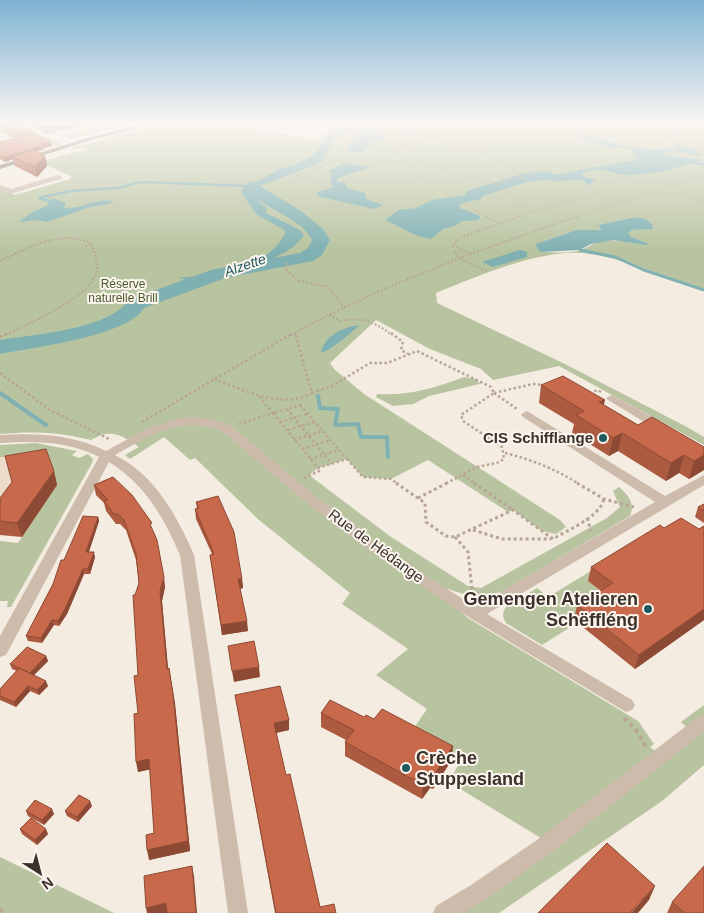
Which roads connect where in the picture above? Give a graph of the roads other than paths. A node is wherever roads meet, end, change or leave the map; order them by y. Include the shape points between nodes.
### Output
1 (58, 177) dead end
2 (0, 187) edge
3 (612, 398) road end
4 (528, 415) road end
5 (670, 432) edge
6 (0, 438) edge
7 (107, 455) junction
8 (704, 479) edge
9 (664, 502) junction
10 (475, 614) junction
11 (0, 651) edge
12 (626, 705) dead end
13 (704, 722) edge
14 (238, 913) edge
15 (442, 913) edge

1 - 2 street via 10,192
3 - 5 street
4 - 9 street
6 - 7 street via 39,436 64,439
7 - 10 street, Rue de Hédange via 159,427 182,420 199,420 226,428 375,548
7 - 11 street
7 - 14 street via 136,476 164,506 187,555
8 - 9 street
9 - 10 street
10 - 12 street, Rue de Hédange
13 - 15 street via 537,852

